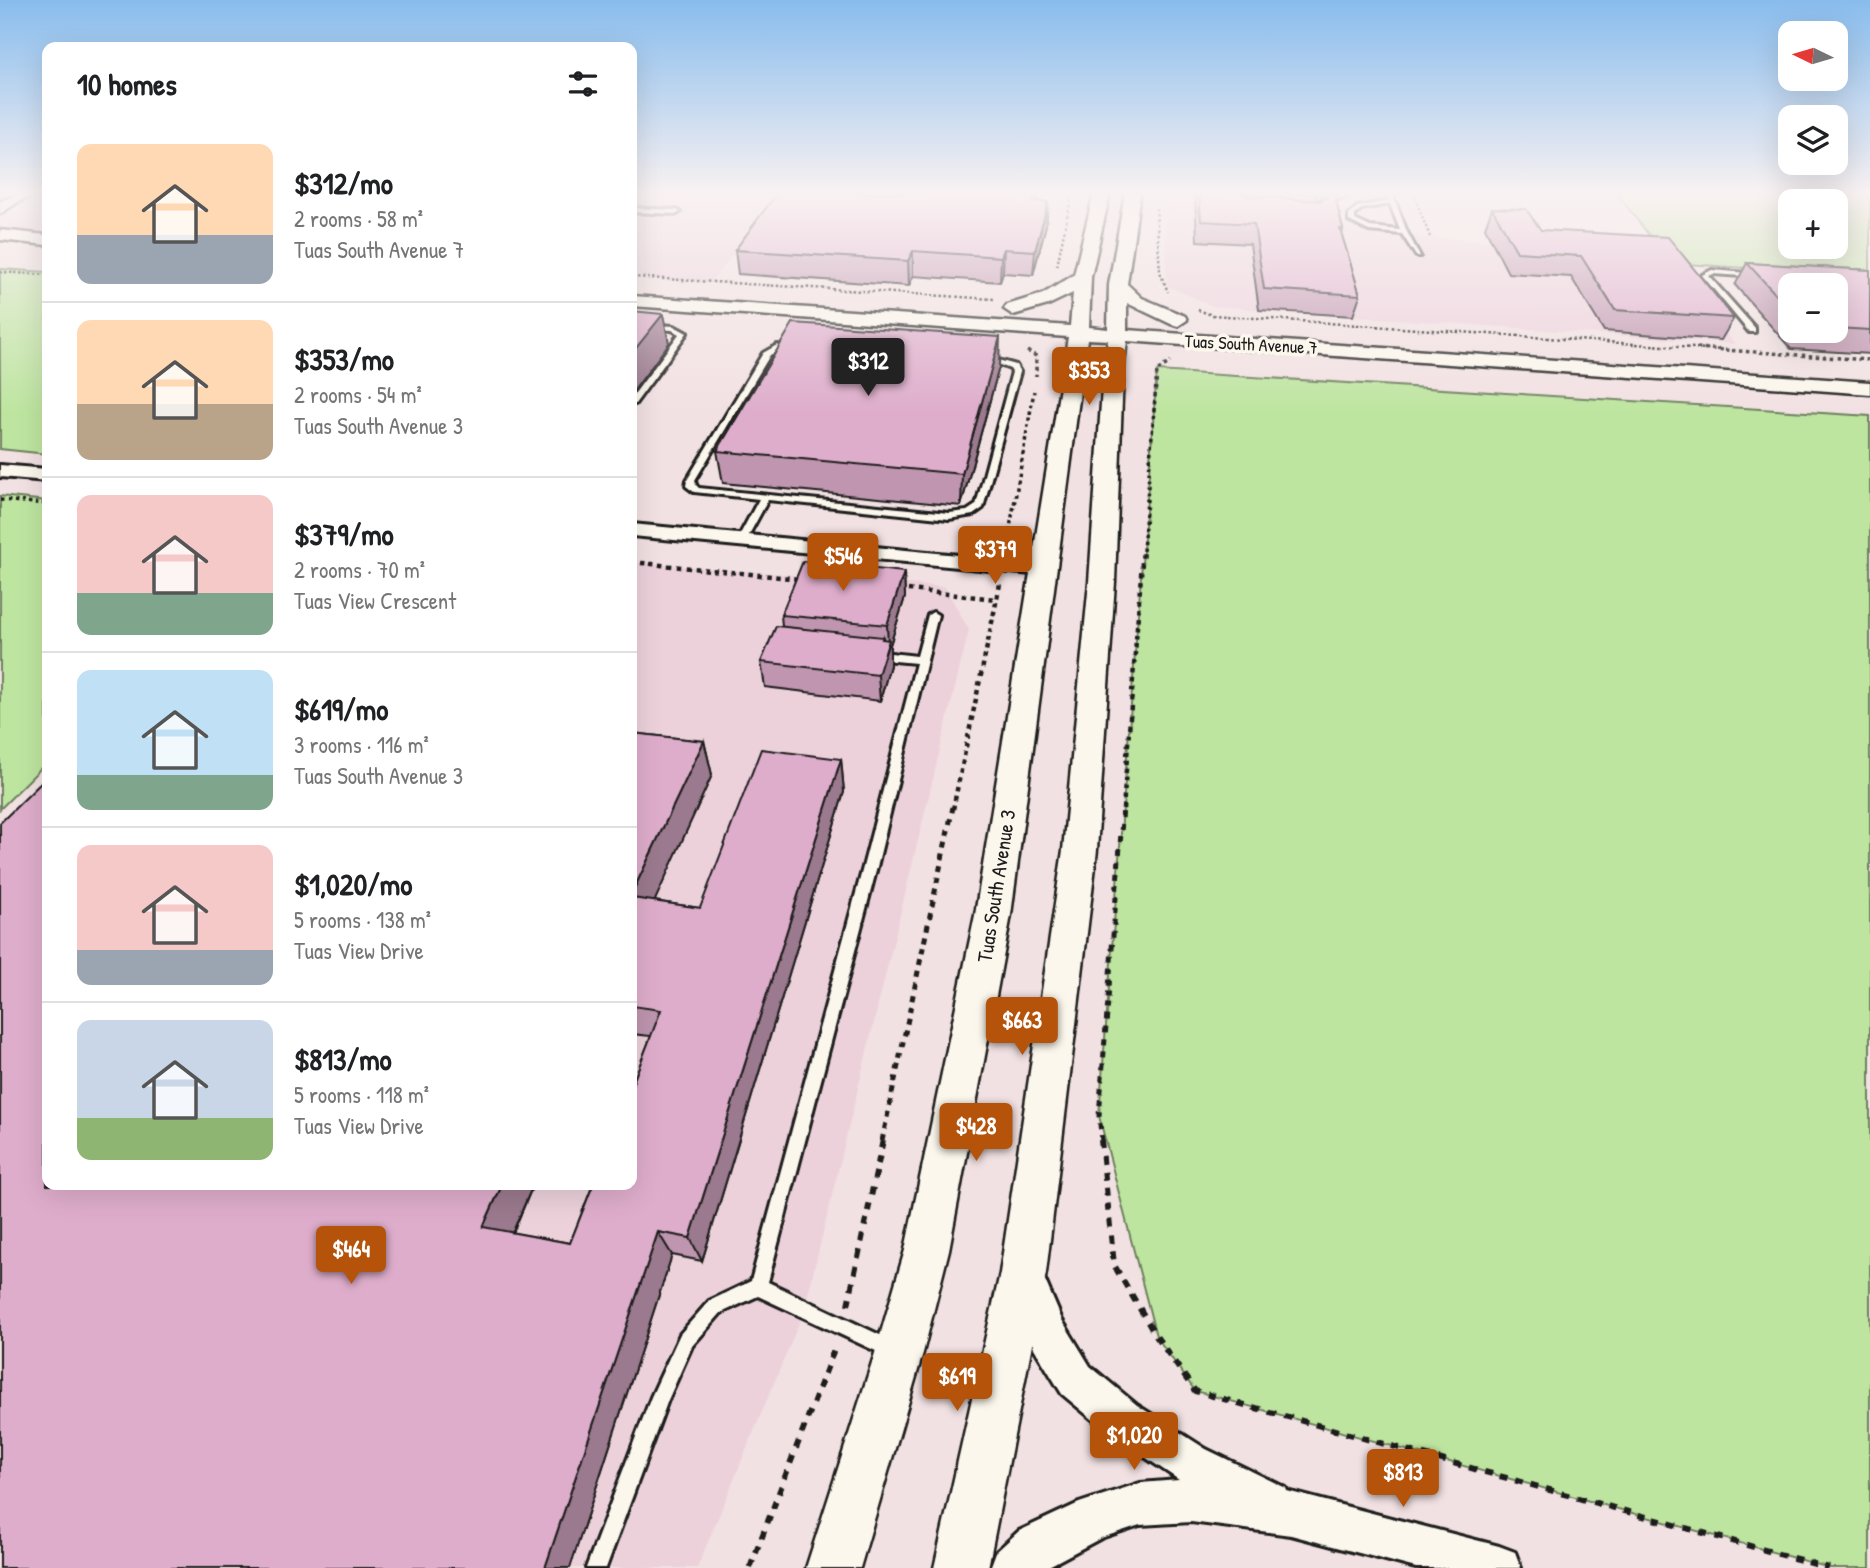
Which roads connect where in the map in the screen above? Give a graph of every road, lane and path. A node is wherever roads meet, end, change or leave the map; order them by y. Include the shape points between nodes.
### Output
1 (1057, 266) edge
2 (1085, 266) edge
3 (1121, 266) edge
4 (1160, 266) edge
5 (0, 272) edge
6 (1055, 274) dead end
7 (42, 275) edge
8 (1765, 276) edge
9 (637, 277) edge
10 (1082, 277) junction
11 (637, 283) edge
12 (1118, 285) junction
13 (1171, 298) dead end
14 (637, 301) edge
15 (1006, 306) junction
16 (975, 307) dead end
17 (1081, 313) junction
18 (1116, 315) junction
19 (1186, 322) junction
20 (637, 325) edge
21 (1007, 328) junction
22 (1752, 330) dead end
23 (1078, 334) junction
24 (1117, 337) junction
25 (1033, 348) joint
26 (1870, 360) edge
27 (1128, 362) junction
28 (1166, 362) dead end
29 (1870, 388) edge
30 (637, 395) edge
31 (0, 471) edge
32 (42, 475) edge
33 (765, 497) junction
34 (0, 500) edge
35 (42, 504) edge
36 (637, 530) edge
37 (742, 540) junction
38 (637, 562) edge
39 (1024, 567) junction
40 (807, 579) edge
41 (888, 588) edge
42 (996, 599) junction
43 (933, 615) dead end
44 (857, 654) edge
45 (922, 660) junction
46 (1023, 1273) junction
47 (758, 1287) junction
48 (843, 1327) junction
49 (899, 1353) junction
50 (1292, 1513) junction
51 (596, 1568) edge
52 (750, 1568) edge
53 (833, 1568) edge
54 (961, 1568) edge
55 (1012, 1568) edge
56 (1499, 1568) edge
57 (1829, 1568) edge

1 - 6 path
2 - 10 street, Tuas South Avenue 3
3 - 12 street
4 - 13 path
5 - 7 path
8 - 22 lane via 1705,274
9 - 15 path
10 - 15 street via 1054,298
10 - 17 street, Tuas South Avenue 3
11 - 16 street
12 - 18 street
12 - 19 street via 1136,302
14 - 21 street, Tuas South Avenue 7
15 - 17 street, Tuas South Avenue 7
17 - 18 street, Tuas South Avenue 7
17 - 23 street, Tuas South Avenue 3
18 - 19 street, Tuas South Avenue 7
18 - 24 street
19 - 24 street, Tuas South Avenue 7
19 - 26 path via 1212,315
19 - 27 street
19 - 29 street, Tuas South Avenue 7
20 - 30 lane via 683,333
21 - 23 street, Tuas South Avenue 7
21 - 25 street
23 - 24 street, Tuas South Avenue 7
23 - 39 street, Tuas South Avenue 3 via 1065,369 1062,458
24 - 27 street
25 - 39 path via 1037,370
27 - 46 street via 1102,583 1080,850
28 - 57 path via 1157,371 1099,1116 1114,1265 1195,1391
31 - 32 street
33 - 33 lane via 949,516 970,513 980,506 1016,372 998,362 771,350 691,480 697,490
33 - 37 lane
34 - 35 path
36 - 37 street
37 - 39 street
38 - 40 path
39 - 42 path
39 - 49 street, Tuas South Avenue 3 via 993,915 927,1251
41 - 42 path
42 - 48 path
43 - 45 lane
44 - 45 lane
45 - 47 lane
46 - 50 street via 1048,1334 1076,1380 1123,1419 1191,1464
46 - 54 street
47 - 48 lane
47 - 51 lane via 715,1307 686,1340
48 - 49 lane
48 - 52 path
49 - 53 street, Tuas South Avenue 3
50 - 55 street via 1191,1501 1140,1504 1094,1518 1035,1547
50 - 56 street

